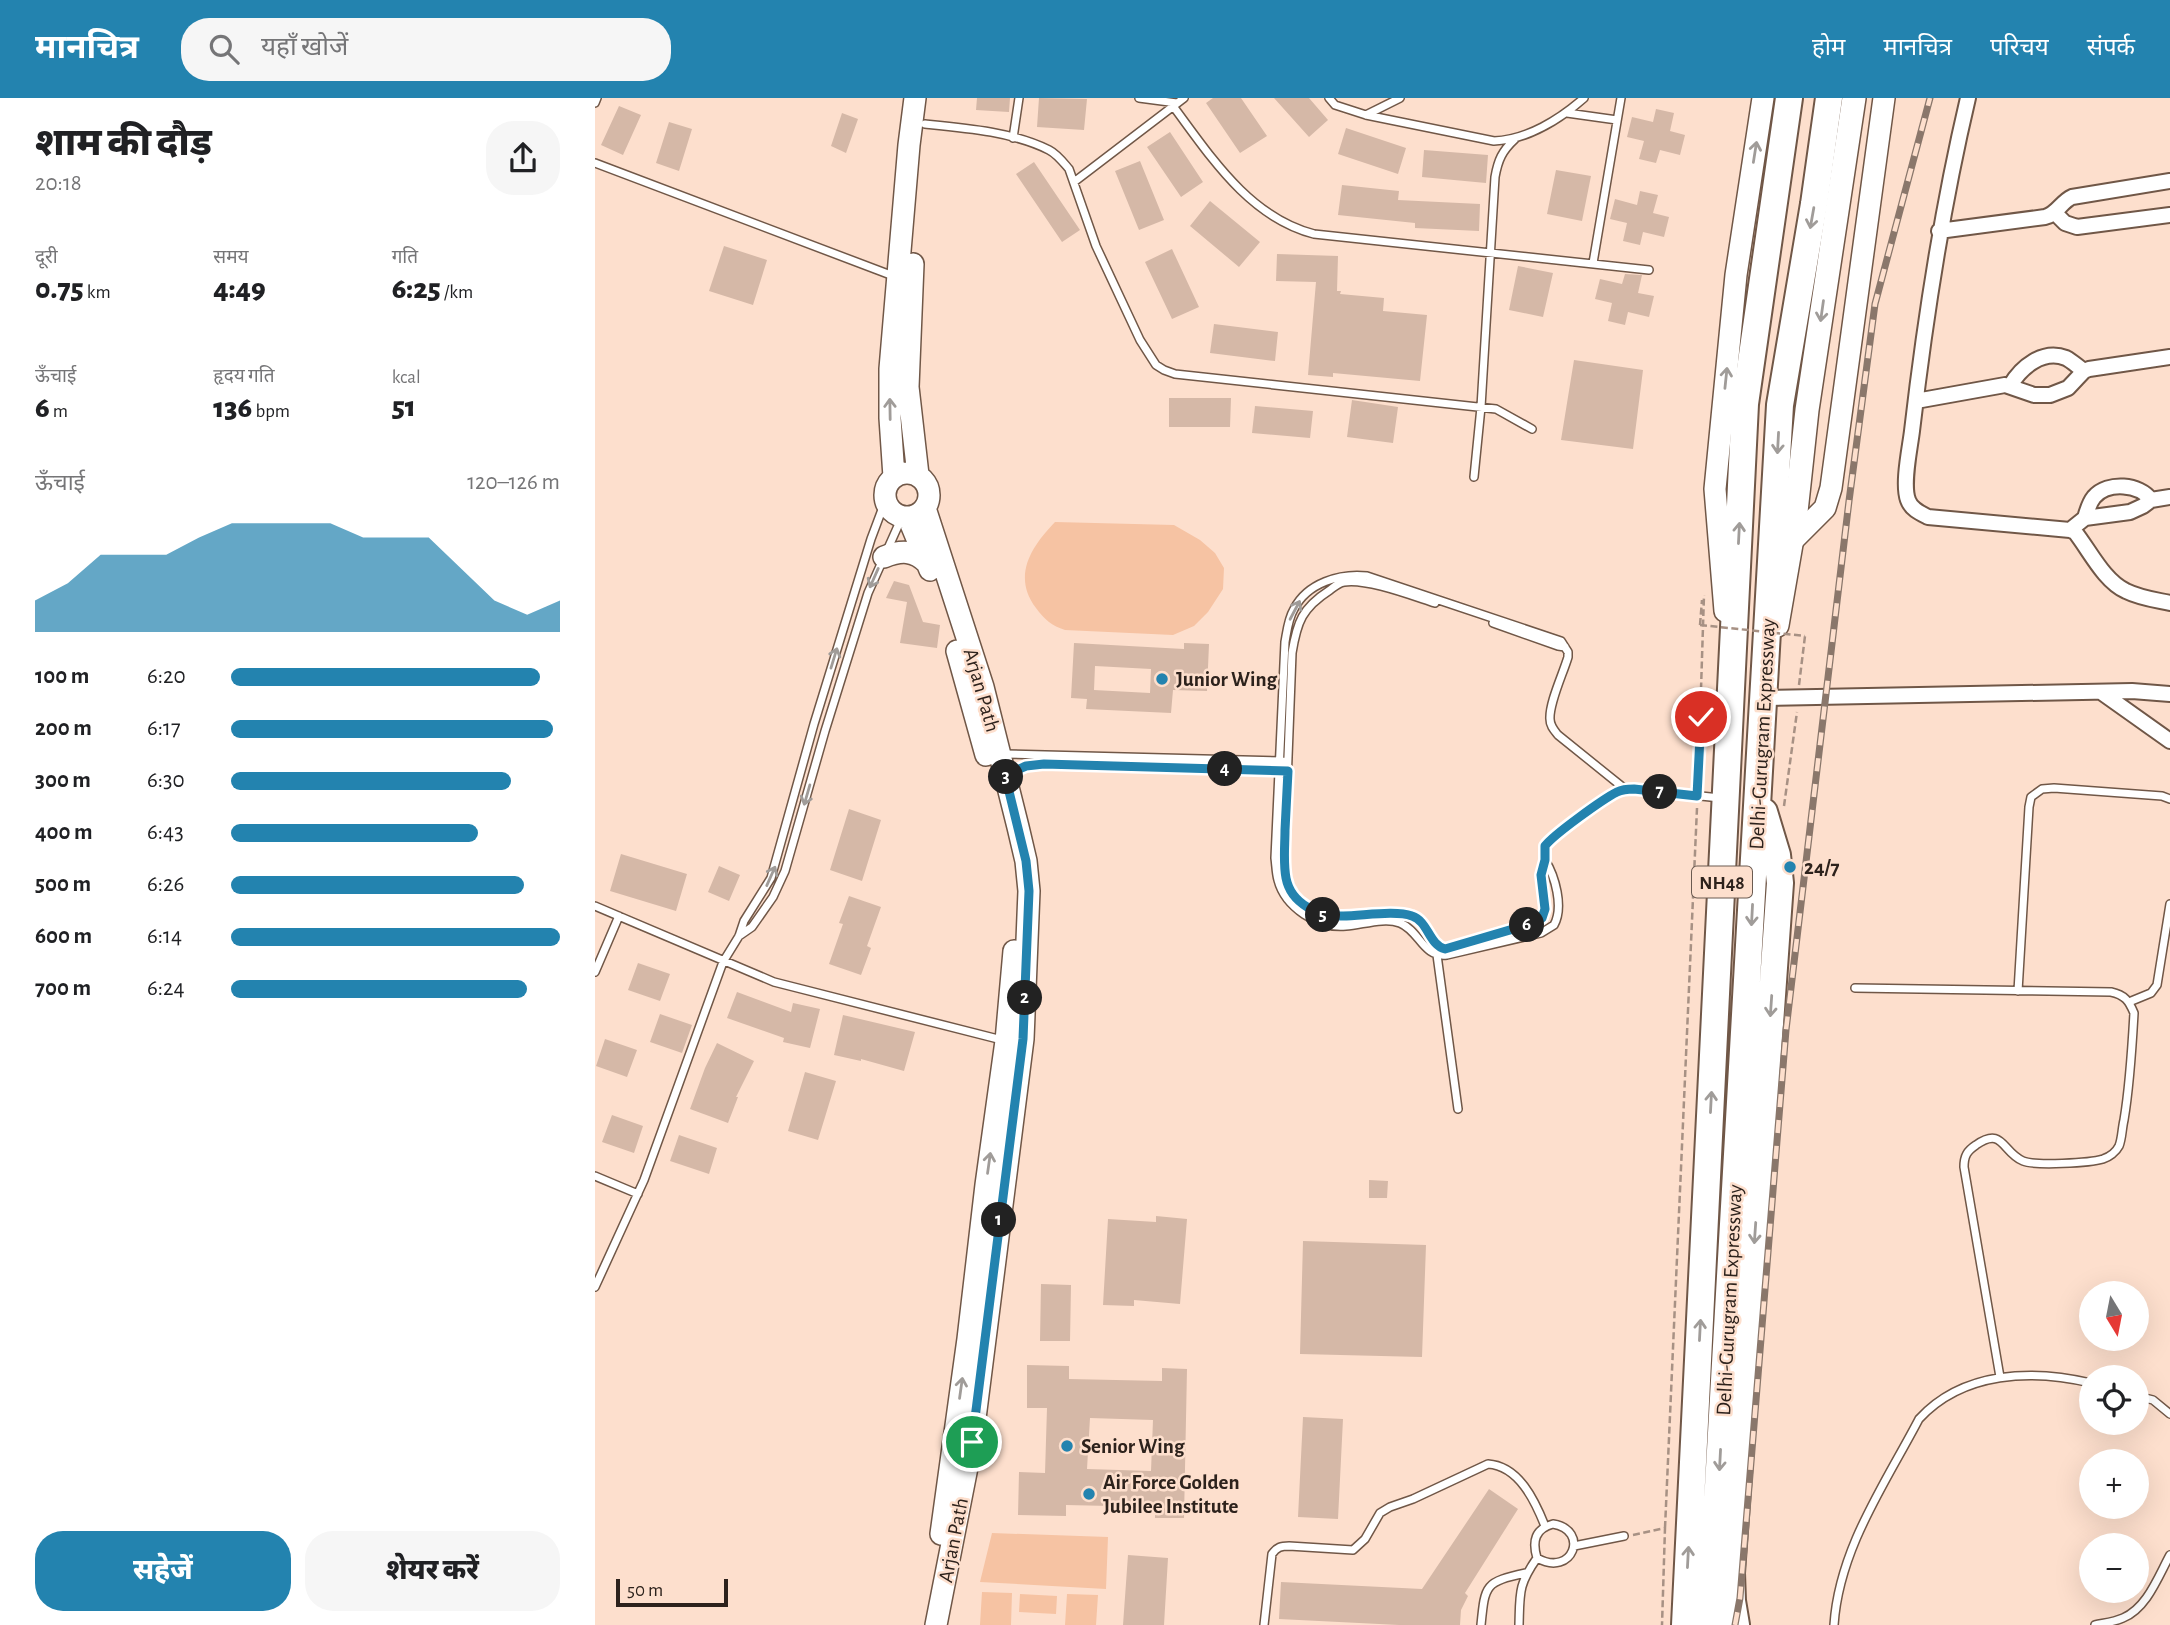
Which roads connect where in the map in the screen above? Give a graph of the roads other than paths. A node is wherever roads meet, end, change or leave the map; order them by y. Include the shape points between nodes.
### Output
1 (915, 98) edge
2 (928, 98) edge
3 (1019, 98) edge
4 (1139, 98) edge
5 (1329, 98) edge
6 (1400, 98) edge
7 (1573, 98) edge
8 (1621, 98) edge
9 (1763, 98) edge
10 (1789, 98) edge
11 (1829, 98) edge
12 (1854, 98) edge
13 (1884, 98) edge
14 (1968, 98) edge
15 (1583, 99) edge
16 (1178, 102) edge
17 (1567, 113) junction
18 (1366, 115) junction
19 (1617, 120) junction
20 (925, 124) junction
21 (1013, 138) junction
22 (1514, 139) junction
23 (595, 163) edge
24 (1074, 181) junction
25 (2170, 181) edge
26 (2055, 213) junction
27 (2170, 215) edge
28 (1939, 231) junction
29 (1491, 253) junction
30 (1593, 263) junction
31 (1649, 270) dead end
32 (904, 280) junction
33 (2170, 357) edge
34 (2084, 371) junction
35 (2010, 386) junction
36 (1916, 401) junction
37 (1481, 407) junction
38 (1532, 429) dead end
39 (918, 475) junction
40 (894, 477) junction
41 (1474, 477) dead end
42 (2170, 497) edge
43 (885, 499) junction
44 (2151, 500) junction
45 (912, 513) junction
46 (2085, 518) junction
47 (2070, 530) junction
48 (1792, 541) junction
49 (884, 557) junction
50 (927, 563) junction
51 (2170, 603) edge
52 (1732, 690) junction
53 (2101, 692) junction
54 (2170, 694) edge
55 (1764, 698) junction
56 (2170, 741) edge
57 (1000, 754) junction
58 (1284, 761) junction
59 (1284, 770) junction
60 (1005, 775) junction
61 (1625, 789) junction
62 (1759, 794) junction
63 (1727, 799) junction
64 (2170, 799) edge
65 (1545, 860) junction
66 (2170, 904) edge
67 (595, 906) edge
68 (619, 916) junction
69 (739, 936) junction
70 (1437, 955) junction
71 (723, 962) junction
72 (595, 972) edge
73 (1855, 988) dead end
74 (2018, 991) junction
75 (2129, 1002) junction
76 (1006, 1041) junction
77 (1458, 1110) dead end
78 (595, 1177) edge
79 (638, 1194) junction
80 (595, 1287) edge
81 (2000, 1377) junction
82 (2079, 1380) edge
83 (2149, 1399) edge
84 (2170, 1414) edge
85 (1545, 1526) junction
86 (1624, 1536) road end
87 (1574, 1546) junction
88 (2170, 1555) edge
89 (1537, 1558) junction
90 (1526, 1573) junction
91 (923, 1625) edge
92 (936, 1625) edge
93 (1264, 1625) edge
94 (1481, 1625) edge
95 (1519, 1625) edge
96 (1685, 1625) edge
97 (1710, 1625) edge
98 (1737, 1625) edge
99 (1834, 1625) edge
100 (2095, 1625) edge

1 - 32 main road
2 - 20 main road
3 - 21 lane
4 - 16 lane
5 - 18 lane
6 - 18 lane
7 - 15 lane
8 - 19 lane
52 -> 9 main road via 1715,489 1736,275
52 -> 10 highway, Delhi-Gurugram Expressway / NH48 via 1745,404
11 -> 55 highway, Delhi-Gurugram Expressway / NH48 via 1780,405
12 -> 48 main road
13 - 48 main road via 1831,488 1825,508
14 - 28 street
15 - 17 lane
16 - 24 lane
16 - 29 lane via 1234,184 1265,212 1294,229
17 - 19 lane
17 - 22 lane
18 - 22 lane via 1485,140
19 - 30 lane
20 - 21 lane
20 - 32 main road
21 - 24 lane via 1062,159
22 - 29 lane via 1498,159
23 - 32 lane
24 - 37 lane via 1105,267 1140,340 1164,370
25 - 26 street via 2072,197
26 - 27 street via 2077,227
26 - 28 street
28 - 36 street
29 - 30 lane
29 - 37 lane
30 - 31 lane
32 - 39 main road via 908,395
40 -> 32 main road via 890,369
33 - 34 street
34 - 35 street via 2068,388 2050,395 2034,395
34 - 35 street via 2065,358 2046,358 2028,364
35 - 36 street
36 - 47 street via 1906,483 1908,500 1917,511 1928,517
37 - 38 lane via 1505,412
37 - 41 lane
39 - 40 main road
39 - 45 main road via 927,484 929,496
40 - 43 main road
42 - 44 street
43 - 45 main road via 891,510
69 -> 43 lane via 774,870 814,724
44 - 46 street via 2135,511
44 - 46 street via 2138,488 2107,489 2094,498
45 - 49 lane
45 - 50 main road, Arjan Path
45 - 57 main road, Arjan Path via 983,687
46 - 47 street
47 - 51 street via 2118,587
48 - 55 main road
49 - 50 main road via 909,552
49 -> 69 lane via 864,606 785,871 752,927
50 - 76 main road, Arjan Path via 968,690 1015,880
52 - 63 highway, Delhi-Gurugram Expressway / NH48
53 - 54 street
53 - 55 street
53 - 56 street
55 - 62 highway, Delhi-Gurugram Expressway / NH48
57 - 58 lane
57 - 60 main road, Arjan Path
58 - 59 lane
58 - 61 lane via 1292,653 1300,619 1314,600 1337,585 1359,582 1565,647 1568,657 1551,710 1552,727
59 - 60 lane via 1035,765
59 - 65 lane via 1286,876 1303,904 1324,915 1410,915 1419,919 1437,946 1449,948 1542,918
59 - 70 lane via 1275,858 1286,897 1304,914 1332,926 1398,922
60 - 92 main road, Arjan Path via 1029,891 1023,1039 972,1442
61 - 63 lane
61 - 65 lane via 1547,842
62 -> 97 highway, Delhi-Gurugram Expressway / NH48
62 -> 98 highway via 1777,855 1780,883 1731,1573
96 -> 63 highway, Delhi-Gurugram Expressway / NH48
64 - 74 lane via 2054,788 2031,797
65 - 70 lane via 1555,888 1558,913 1554,925 1541,933
66 - 75 lane via 2157,985 2151,993
67 - 68 lane
68 - 71 lane
68 - 72 lane
69 - 71 lane
70 - 77 lane
71 - 76 lane via 794,988
71 - 79 lane
73 - 74 lane
74 - 75 lane via 2111,992
75 - 81 lane via 2134,1013 2129,1089 2119,1146 2111,1156 2035,1164 2022,1161 1992,1137 1968,1150 1964,1158
91 -> 76 main road, Arjan Path via 939,1553
78 - 79 lane
79 - 80 lane
81 - 82 lane via 2033,1374
81 - 99 lane via 1957,1391 1932,1404 1919,1419 1851,1547
83 - 84 lane
85 - 87 lane via 1562,1525 1569,1530
85 - 89 lane via 1534,1539
85 - 93 lane via 1524,1486 1508,1469 1488,1464 1380,1513 1353,1550 1275,1549
86 - 87 lane
87 - 89 lane via 1563,1562 1546,1563
88 - 100 lane via 2143,1604 2121,1619
89 - 90 lane
90 - 94 lane via 1502,1578 1487,1589
90 - 95 lane

